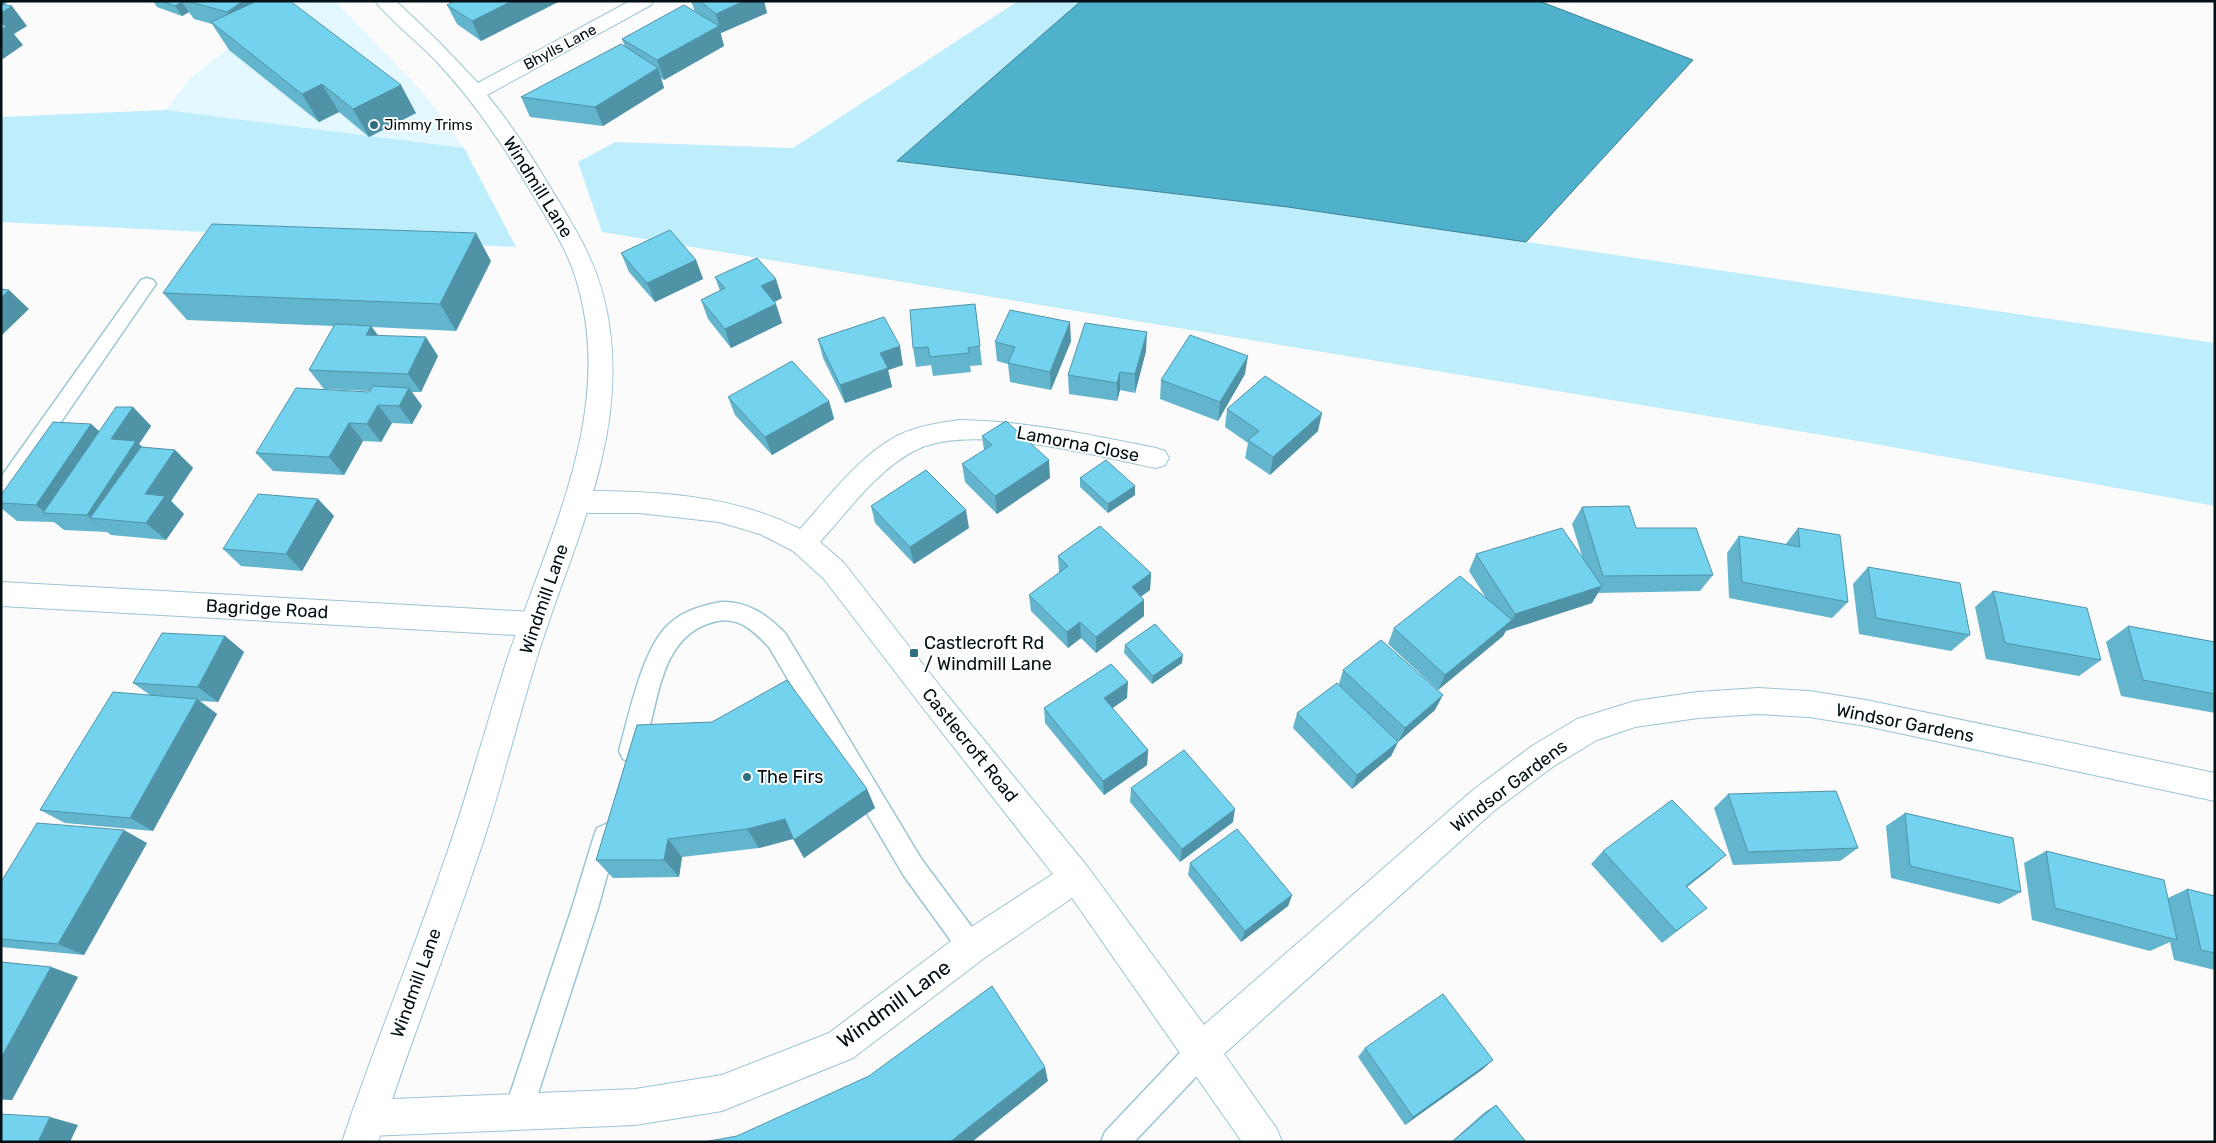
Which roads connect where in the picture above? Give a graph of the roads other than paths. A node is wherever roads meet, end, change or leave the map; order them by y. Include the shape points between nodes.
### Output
1 (384, 1) edge
2 (644, 1) edge
3 (475, 93) junction
4 (147, 284) dead end
5 (1156, 458) dead end
6 (1, 493) edge
7 (578, 502) junction
8 (803, 543) junction
9 (1, 594) edge
10 (534, 624) junction
11 (626, 769) edge
12 (2215, 787) edge
13 (612, 815) edge
14 (1076, 877) junction
15 (971, 947) junction
16 (1201, 1051) junction
17 (518, 1112) junction
18 (364, 1130) edge
19 (1115, 1142) edge
20 (1264, 1142) edge

1 - 3 street
2 - 3 street, Bhylls Lane
3 - 7 street, Windmill Lane via 571,239 594,297 600,391
4 - 6 lane
5 - 8 street, Lamorna Close via 1002,430 942,431 908,442 874,468
7 - 8 street, Castlecroft Road via 639,502 719,511 768,525
7 - 10 street, Windmill Lane
8 - 14 street, Castlecroft Road via 834,571
9 - 10 street, Bagridge Road
10 - 18 street, Windmill Lane via 467,842
11 - 15 lane via 660,657 673,634 691,620 714,612 738,612 759,621 777,640 913,868
12 - 16 street, Windsor Gardens via 1866,713 1809,704 1758,701 1635,714 1588,729 1543,756 1484,800
13 - 17 lane
14 - 15 street, Windmill Lane
14 - 16 street, Castlecroft Road
15 - 17 street, Windmill Lane via 841,1046 722,1093 635,1108
16 - 19 lane
16 - 20 street, Castlecroft Road
17 - 18 street, Windmill Lane

